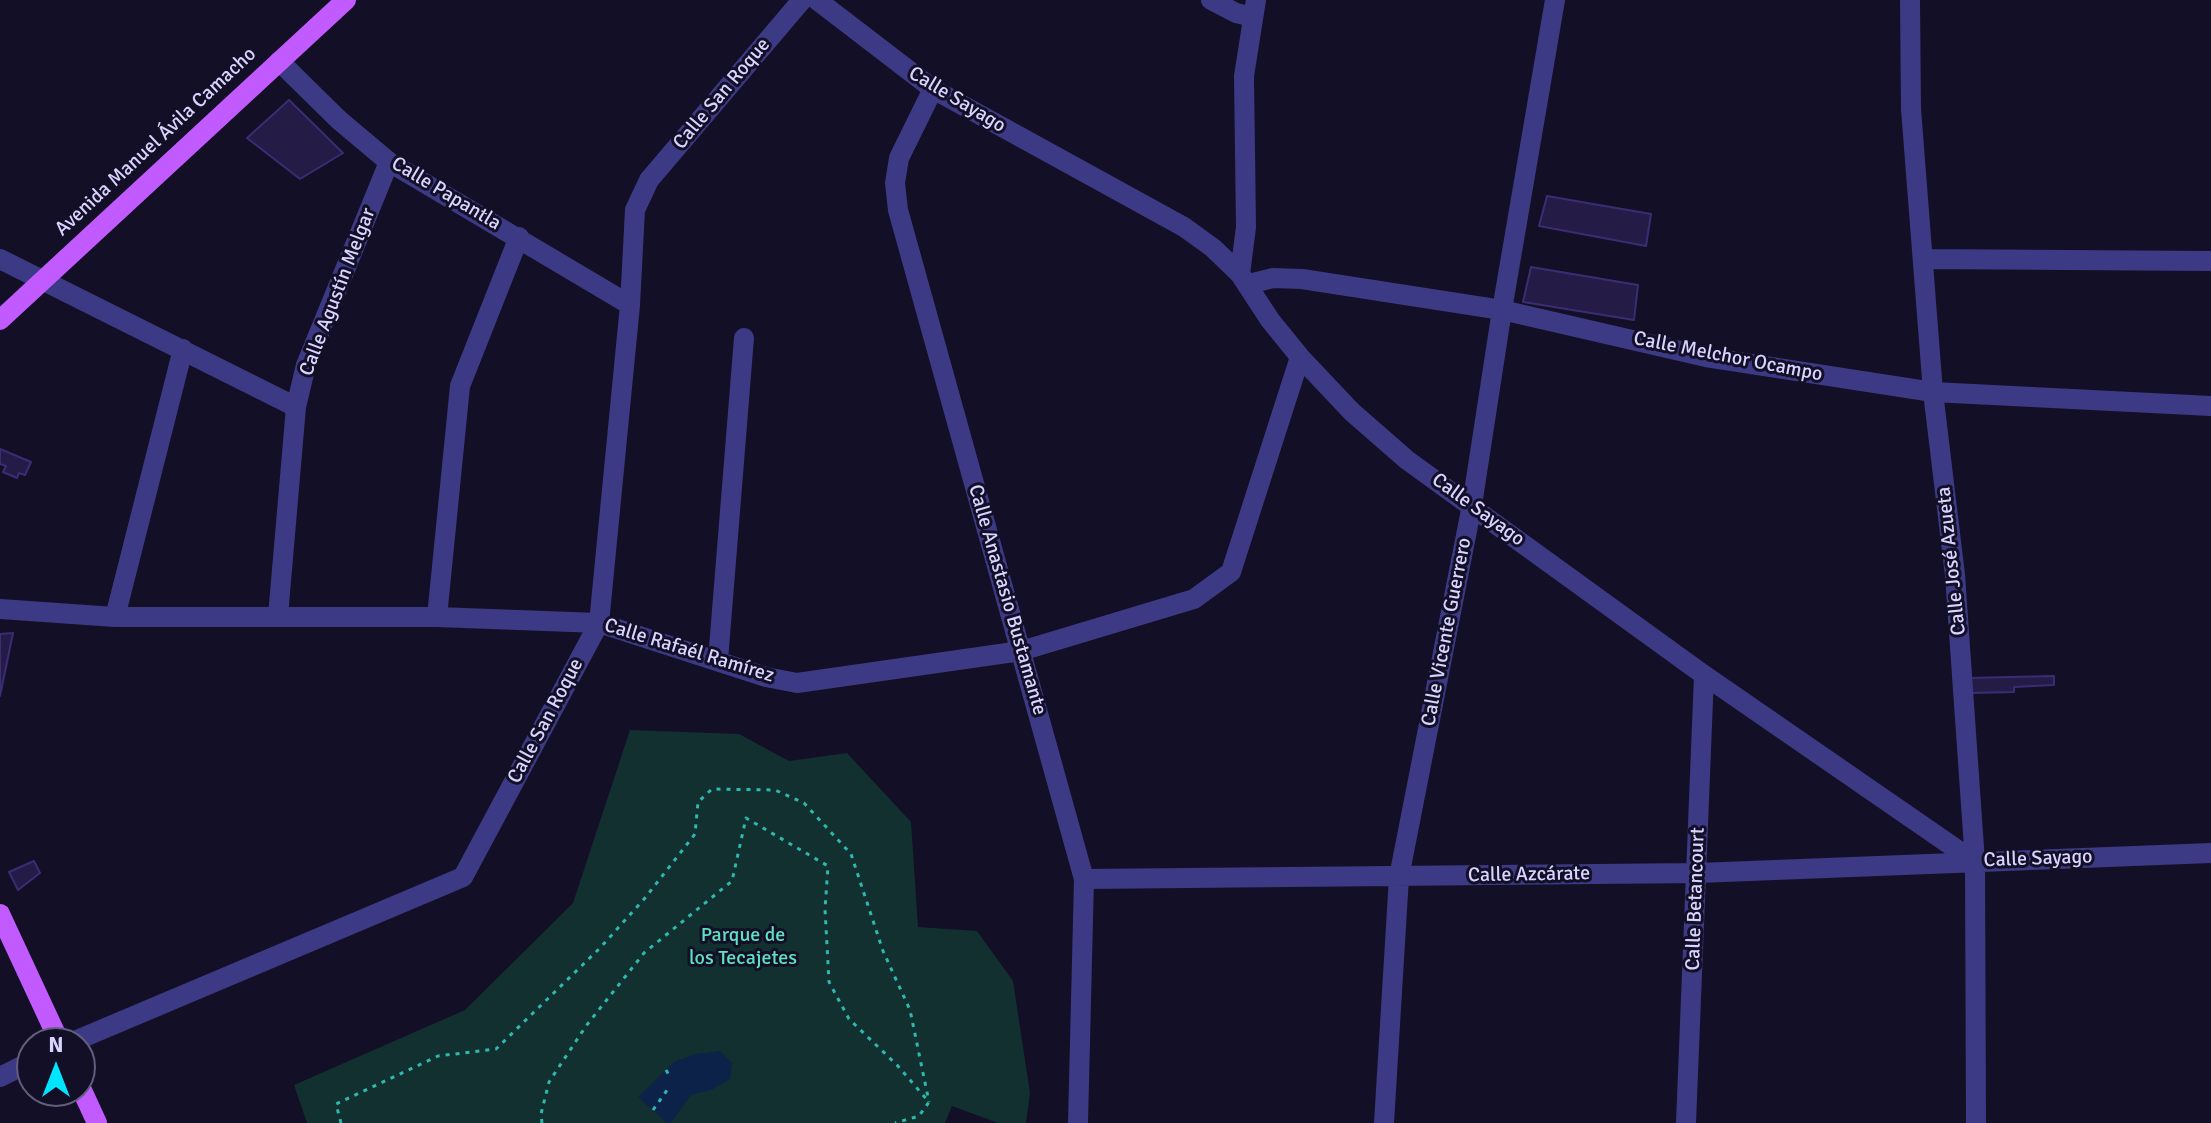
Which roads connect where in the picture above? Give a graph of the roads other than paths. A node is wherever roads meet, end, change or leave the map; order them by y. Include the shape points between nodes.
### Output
1 (346, 0) edge
2 (802, 0) edge
3 (817, 0) edge
4 (1211, 0) edge
5 (1555, 0) edge
6 (1910, 0) edge
7 (1254, 9) edge
8 (279, 61) junction
9 (933, 89) junction
10 (389, 162) junction
11 (519, 237) junction
12 (0, 259) edge
13 (1923, 259) junction
14 (2211, 261) edge
15 (1244, 279) junction
16 (44, 280) junction
17 (630, 305) junction
18 (1502, 310) junction
19 (0, 320) edge
20 (744, 338) dead end
21 (183, 349) junction
22 (1300, 357) junction
23 (1933, 392) junction
24 (2211, 406) edge
25 (296, 407) junction
26 (1472, 505) junction
27 (0, 609) edge
28 (278, 616) junction
29 (115, 617) junction
30 (437, 617) junction
31 (599, 623) junction
32 (1021, 651) junction
33 (718, 660) junction
34 (1704, 675) junction
35 (2211, 853) edge
36 (1975, 862) junction
37 (1698, 873) junction
38 (1399, 877) junction
39 (1084, 879) junction
40 (0, 914) edge
41 (53, 1027) edge
42 (96, 1032) edge
43 (1078, 1123) edge
44 (1384, 1123) edge
45 (1686, 1123) edge
46 (1976, 1123) edge

1 - 8 main road, Avenida Manuel Ávila Camacho
2 - 17 street, Calle San Roque via 649,180 635,210
3 - 9 street, Calle Sayago
4 - 7 street via 1236,13
5 - 18 street, Calle Vicente Guerrero
6 - 13 street, Calle José Azueta via 1911,109
7 - 15 street via 1244,76
8 - 10 street, Calle Papantla
8 - 16 main road, Avenida Manuel Ávila Camacho
9 - 15 street, Calle Sayago via 1184,227
9 - 32 street, Calle Anastasio Bustamante via 899,158 898,210
10 - 11 street, Calle Papantla
10 - 25 street, Calle Agustín Melgar via 306,365
11 - 17 street, Calle Papantla
11 - 30 street via 460,386
12 - 16 street
13 - 14 street
13 - 23 street, Calle José Azueta
15 - 18 street, Calle Melchor Ocampo via 1302,279
15 - 22 street, Calle Sayago
16 - 19 main road, Avenida Manuel Ávila Camacho
16 - 21 street
17 - 31 street, Calle San Roque
18 - 23 street, Calle Melchor Ocampo via 1706,357
18 - 26 street, Calle Vicente Guerrero
20 - 33 street
21 - 25 street
21 - 29 street
22 - 26 street, Calle Sayago via 1396,451
22 - 32 street, Calle Rafaél Ramírez via 1231,572 1194,599
23 - 24 street, Calle Melchor Ocampo
23 - 36 street, Calle José Azueta via 1955,575
25 - 28 street, Calle Agustín Melgar
26 - 34 street, Calle Sayago
26 - 38 street, Calle Vicente Guerrero
27 - 29 street, Calle Rafaél Ramírez
28 - 29 street, Calle Rafaél Ramírez
28 - 30 street, Calle Rafaél Ramírez
30 - 31 street, Calle Rafaél Ramírez
31 - 33 street, Calle Rafaél Ramírez
31 - 42 street, Calle San Roque via 463,877
32 - 33 street, Calle Rafaél Ramírez via 797,683
32 - 39 street, Calle Anastasio Bustamante
34 - 36 street, Calle Sayago
34 - 37 street, Calle Betancourt
35 - 36 street, Calle Sayago
36 - 37 street, Calle Azcárate
36 - 46 street, Calle José Azueta
37 - 38 street, Calle Azcárate
37 - 45 street, Calle Betancourt
38 - 39 street, Calle Azcárate
38 - 44 street, Calle Vicente Guerrero
39 - 43 street, Calle Anastasio Bustamante
40 - 41 main road

